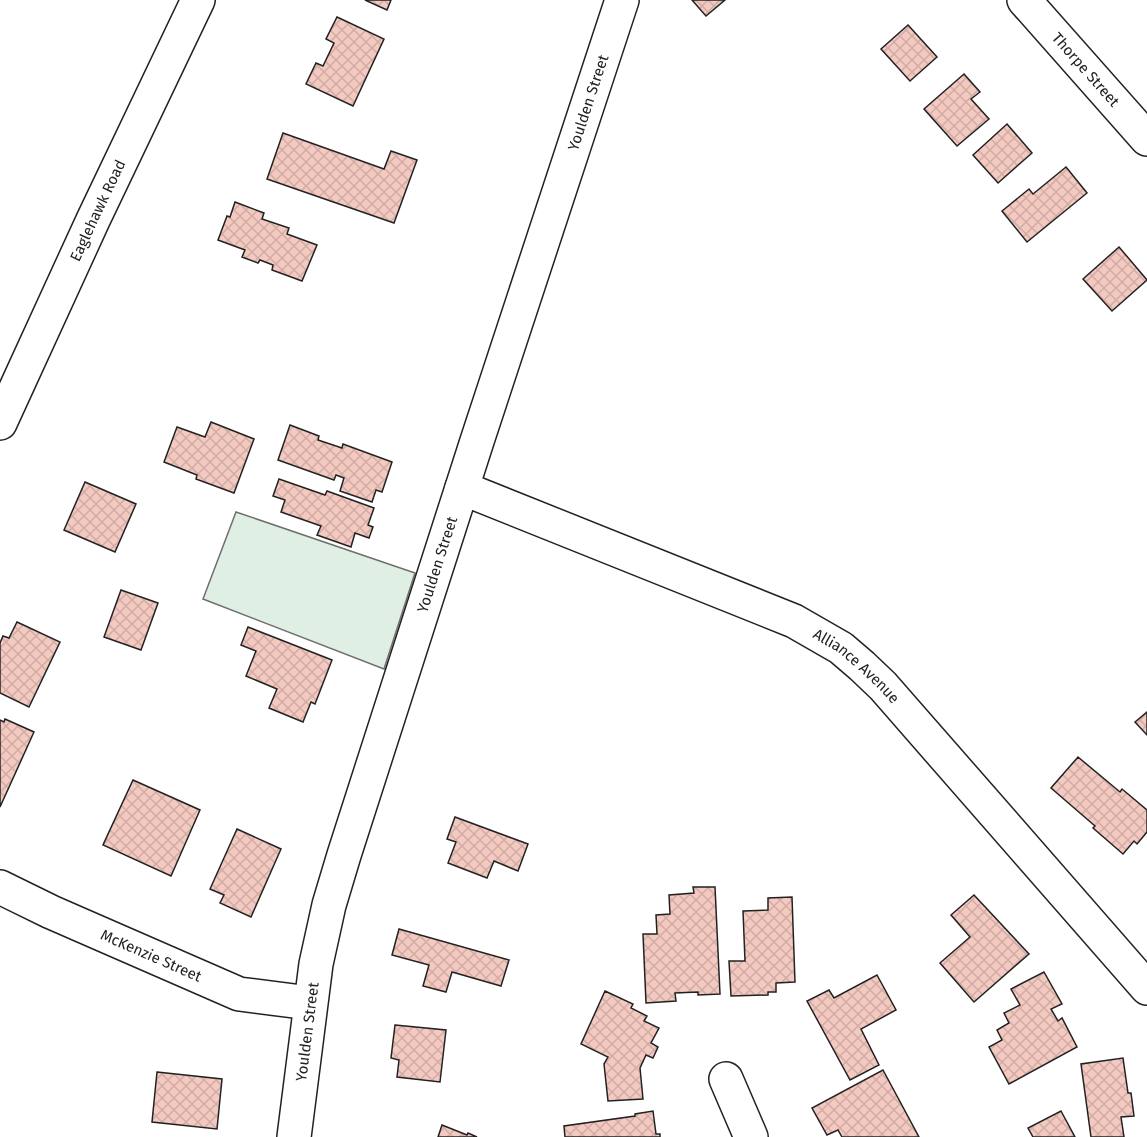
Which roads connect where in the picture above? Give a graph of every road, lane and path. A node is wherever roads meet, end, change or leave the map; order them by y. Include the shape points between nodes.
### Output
1 (198, 0) edge
2 (622, 0) edge
3 (1024, 0) edge
4 (1147, 139) edge
5 (0, 423) edge
6 (462, 488) junction
7 (0, 887) edge
8 (1147, 988) edge
9 (310, 1003) junction
10 (726, 1079) dead end
11 (294, 1137) edge
12 (751, 1137) edge

1 - 5 street, Eaglehawk Road
2 - 6 street, Youlden Street
3 - 4 street, Thorpe Street
6 - 8 street, Alliance Avenue via 794,621 841,648 883,686
6 - 9 street, Youlden Street via 344,855 322,935
7 - 9 street, McKenzie Street via 239,994
9 - 11 street, Youlden Street
10 - 12 street

